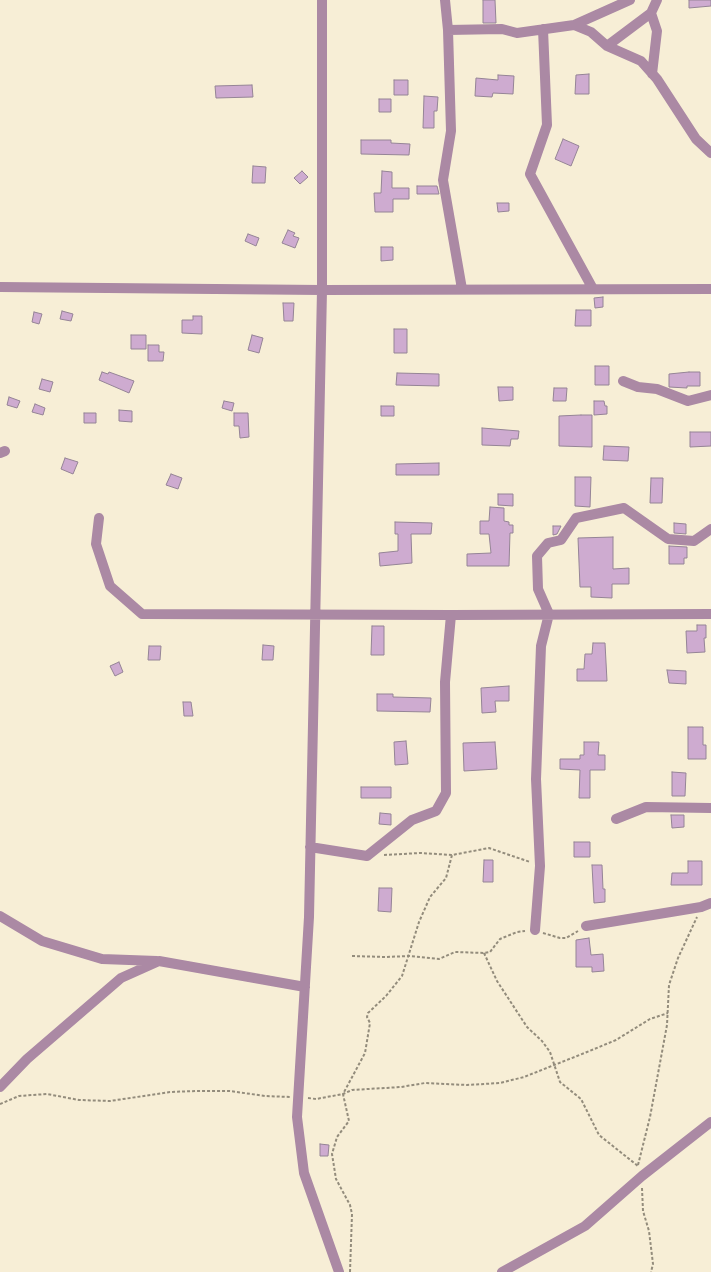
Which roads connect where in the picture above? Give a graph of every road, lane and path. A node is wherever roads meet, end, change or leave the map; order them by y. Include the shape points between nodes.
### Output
1 (322, 0) edge
2 (445, 0) edge
3 (630, 0) edge
4 (657, 0) edge
5 (652, 13) junction
6 (574, 25) junction
7 (543, 29) junction
8 (448, 30) junction
9 (607, 46) junction
10 (652, 74) junction
11 (711, 153) edge
12 (0, 287) edge
13 (462, 289) junction
14 (593, 289) junction
15 (711, 289) edge
16 (322, 290) junction
17 (623, 381) dead end
18 (711, 395) edge
19 (99, 518) dead end
20 (711, 529) edge
21 (315, 614) junction
22 (549, 614) junction
23 (711, 614) edge
24 (451, 616) junction
25 (711, 808) edge
26 (616, 819) dead end
27 (310, 847) junction
28 (452, 855) junction
29 (367, 856) junction
30 (540, 866) junction
31 (711, 903) edge
32 (701, 907) junction
33 (0, 916) edge
34 (586, 926) joint
35 (535, 930) junction
36 (484, 953) junction
37 (352, 956) dead end
38 (409, 956) junction
39 (159, 961) junction
40 (304, 987) junction
41 (668, 1013) junction
42 (553, 1065) junction
43 (0, 1087) edge
44 (343, 1094) junction
45 (298, 1097) junction
46 (0, 1104) edge
47 (711, 1122) edge
48 (638, 1165) junction
49 (642, 1176) junction
50 (338, 1272) edge
51 (350, 1272) edge
52 (502, 1272) edge
53 (651, 1272) edge

1 - 16 street
2 - 8 street
3 - 6 street
4 - 5 street
5 - 9 street
5 - 10 street via 657,31
6 - 7 street
6 - 9 street via 591,32
7 - 8 street via 517,33 502,29
7 - 14 street via 547,125 530,174
8 - 13 street via 451,131 443,180
9 - 10 street via 641,61
10 - 11 street via 696,139
12 - 16 street
13 - 14 street
13 - 16 street
14 - 15 street
16 - 21 street
17 - 18 street via 638,387 657,389 688,401
19 - 21 street via 96,544 110,586 142,614
20 - 22 street via 694,541 668,539 624,508 576,518 561,540 548,543 537,556 538,589
21 - 24 street
21 - 27 street
22 - 23 street
22 - 24 street
22 - 30 street via 541,646 536,779
24 - 29 street via 445,682 446,793 436,811 412,820
25 - 26 street via 646,807
27 - 29 street
27 - 40 street
28 - 29 path via 420,853
28 - 30 path via 489,848
28 - 38 path via 446,878 430,897 419,922
30 - 35 street
31 - 32 street
32 - 34 street
32 - 41 path via 669,985
33 - 39 street via 42,941 102,959
34 - 35 path via 566,938
35 - 36 path via 517,932 500,939 490,952
36 - 38 path via 455,952 439,959
36 - 42 path via 506,995 527,1027 550,1052
37 - 38 path
38 - 44 path via 400,980 368,1013 370,1023 365,1053
39 - 40 street
39 - 43 street via 121,978 27,1059
40 - 45 street
41 - 42 path via 650,1019 616,1040
41 - 48 path via 650,1117
42 - 44 path via 524,1077 500,1083 425,1083 352,1090
42 - 48 path via 560,1082 581,1099 599,1135
44 - 45 path via 316,1099
44 - 51 path via 350,1121 337,1137 332,1154 336,1180 352,1214
45 - 46 path via 196,1091 170,1092 110,1101 79,1100 47,1094 19,1096
45 - 50 street via 297,1117 304,1173
47 - 49 street
48 - 49 path
49 - 52 street via 585,1226
49 - 53 path via 643,1211 649,1231

